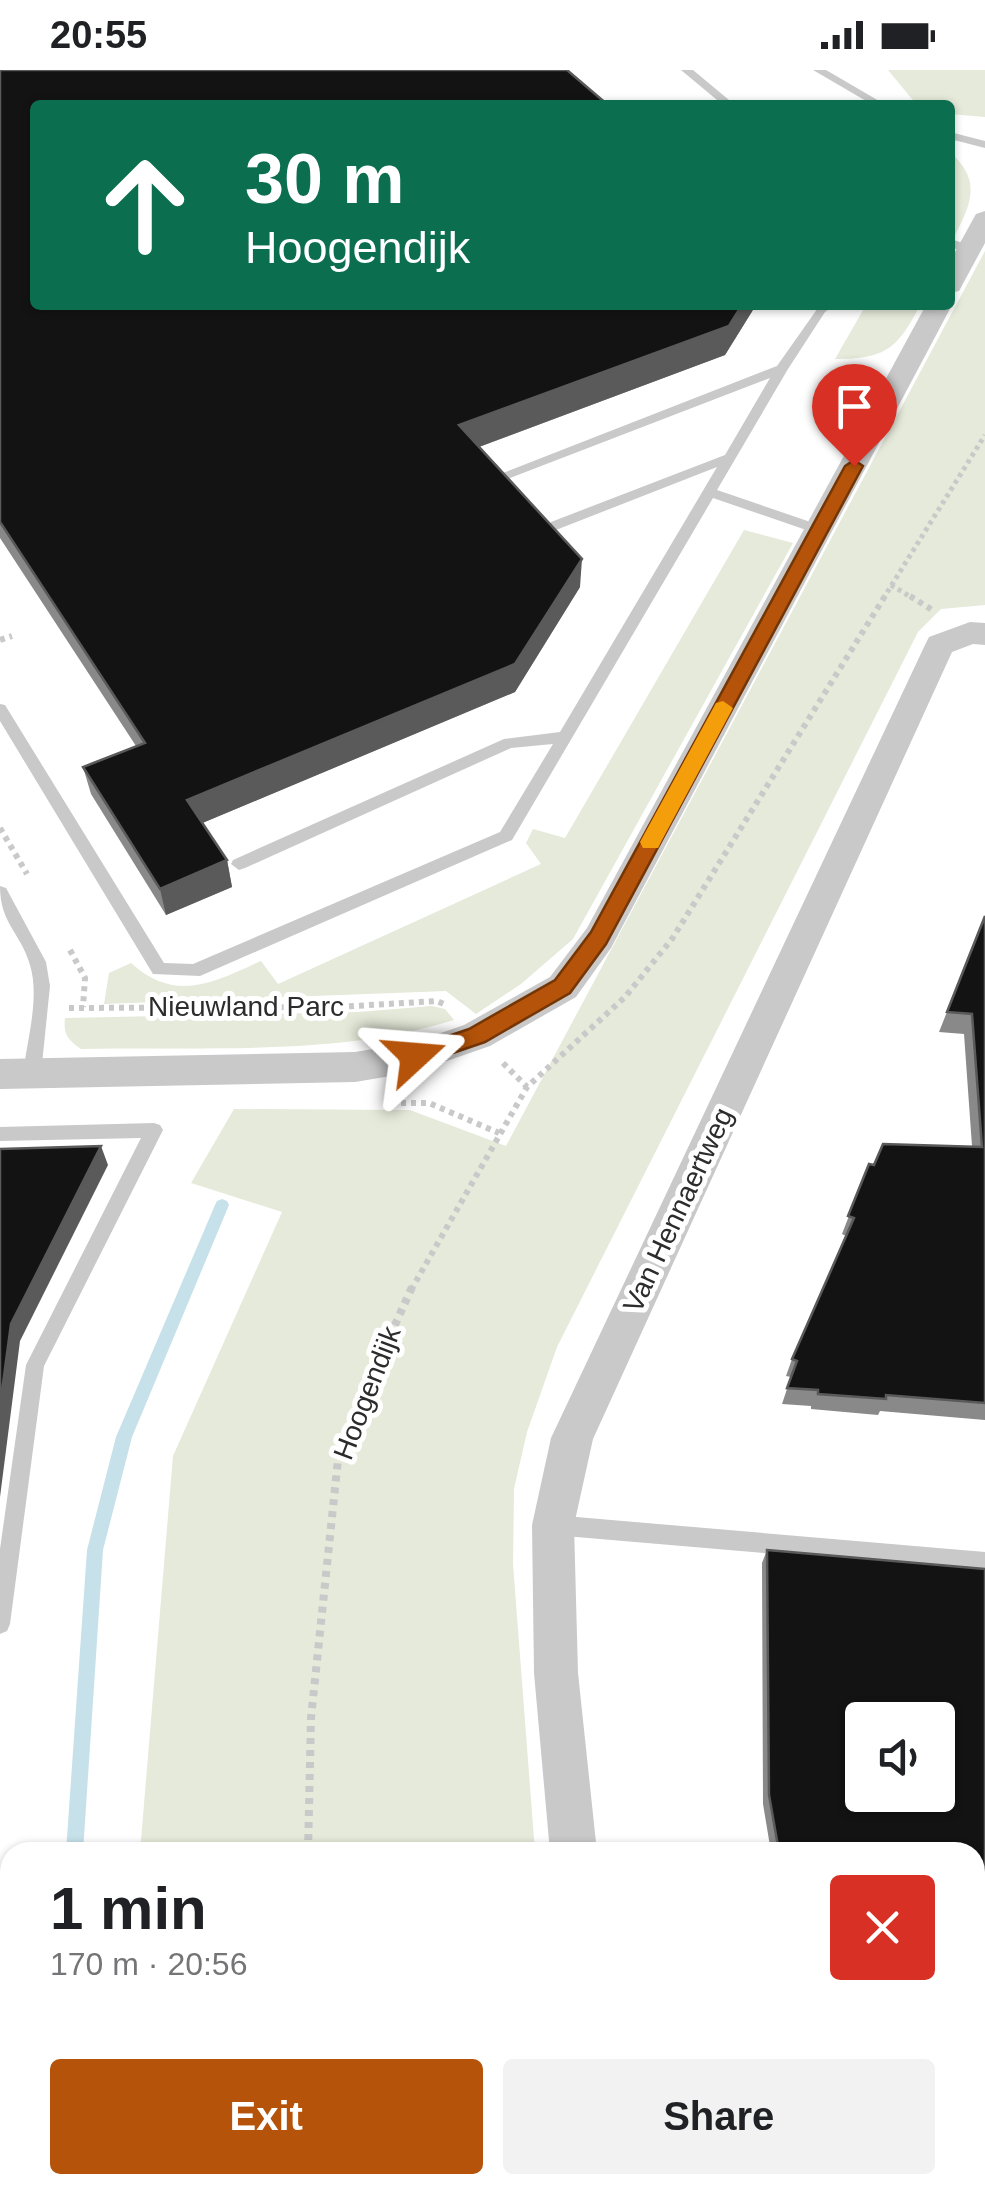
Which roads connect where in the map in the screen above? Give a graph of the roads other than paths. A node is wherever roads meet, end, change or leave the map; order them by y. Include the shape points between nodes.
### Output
1 (686, 70) edge
2 (818, 70) edge
3 (724, 100) edge
4 (872, 100) edge
5 (955, 136) edge
6 (985, 146) edge
7 (985, 219) edge
8 (960, 246) edge
9 (820, 310) edge
10 (937, 310) edge
11 (782, 369) junction
12 (730, 458) junction
13 (505, 475) edge
14 (709, 492) junction
15 (556, 525) edge
16 (820, 530) junction
17 (985, 634) edge
18 (0, 709) edge
19 (564, 736) junction
20 (240, 864) dead end
21 (0, 892) edge
22 (16, 1074) edge
23 (0, 1134) edge
24 (553, 1525) junction
25 (985, 1562) edge
26 (0, 1624) edge
27 (573, 1842) edge

1 - 3 lane
2 - 4 lane
5 - 6 lane
7 - 8 street
9 - 11 lane
10 - 16 street
11 - 12 lane
11 - 13 lane
12 - 14 lane
12 - 15 lane
14 - 16 lane
14 - 19 lane
16 - 22 street via 598,938 563,986 477,1036 355,1067
17 - 24 street, Van Hennaertweg via 940,645 572,1438
18 - 19 lane via 159,969 194,971 506,836
19 - 20 lane via 509,743
21 - 22 lane via 38,962 41,1009
23 - 26 lane via 154,1130 35,1365
24 - 25 lane
24 - 27 street, Van Hennaertweg via 556,1673

